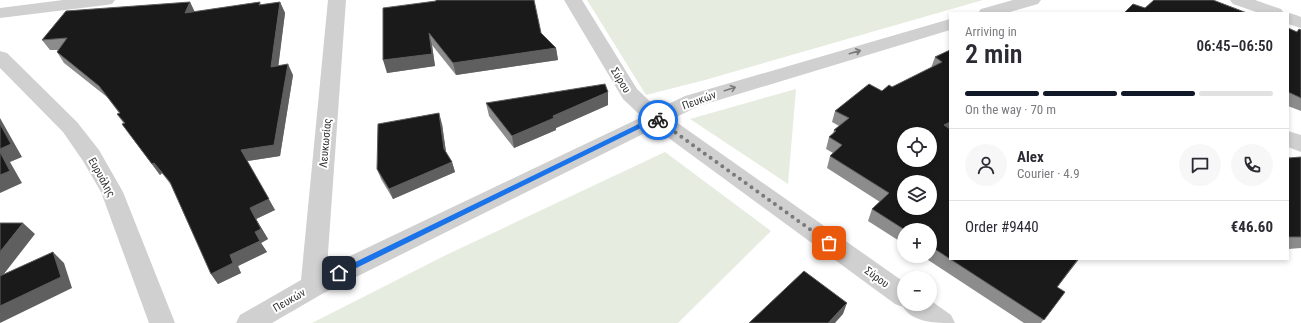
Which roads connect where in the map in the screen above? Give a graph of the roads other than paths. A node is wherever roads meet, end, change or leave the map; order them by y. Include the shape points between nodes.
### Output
1 (106, 0) edge
2 (337, 0) edge
3 (573, 0) edge
4 (1032, 0) edge
5 (1240, 0) edge
6 (990, 12) edge
7 (1272, 12) edge
8 (0, 13) edge
9 (1289, 18) edge
10 (1301, 23) edge
11 (949, 24) edge
12 (0, 57) edge
13 (9, 77) edge
14 (655, 118) junction
15 (1289, 138) edge
16 (1301, 144) edge
17 (313, 286) junction
18 (897, 291) edge
19 (925, 311) edge
20 (162, 323) edge
21 (248, 323) edge
22 (942, 323) edge

1 - 8 street
2 - 17 street, Λευκωσίας
3 - 14 street, Σύρου via 630,94
4 - 6 street
5 - 7 street
9 - 10 street
14 -> 11 street, Πευκών via 692,101
12 - 13 street, Ευρυάλης
13 - 20 street, Ευρυάλης via 70,127 91,156 112,192
14 - 17 street, Πευκών
14 - 18 street, Σύρου
15 - 16 street
17 - 21 street, Πευκών
19 - 22 street

